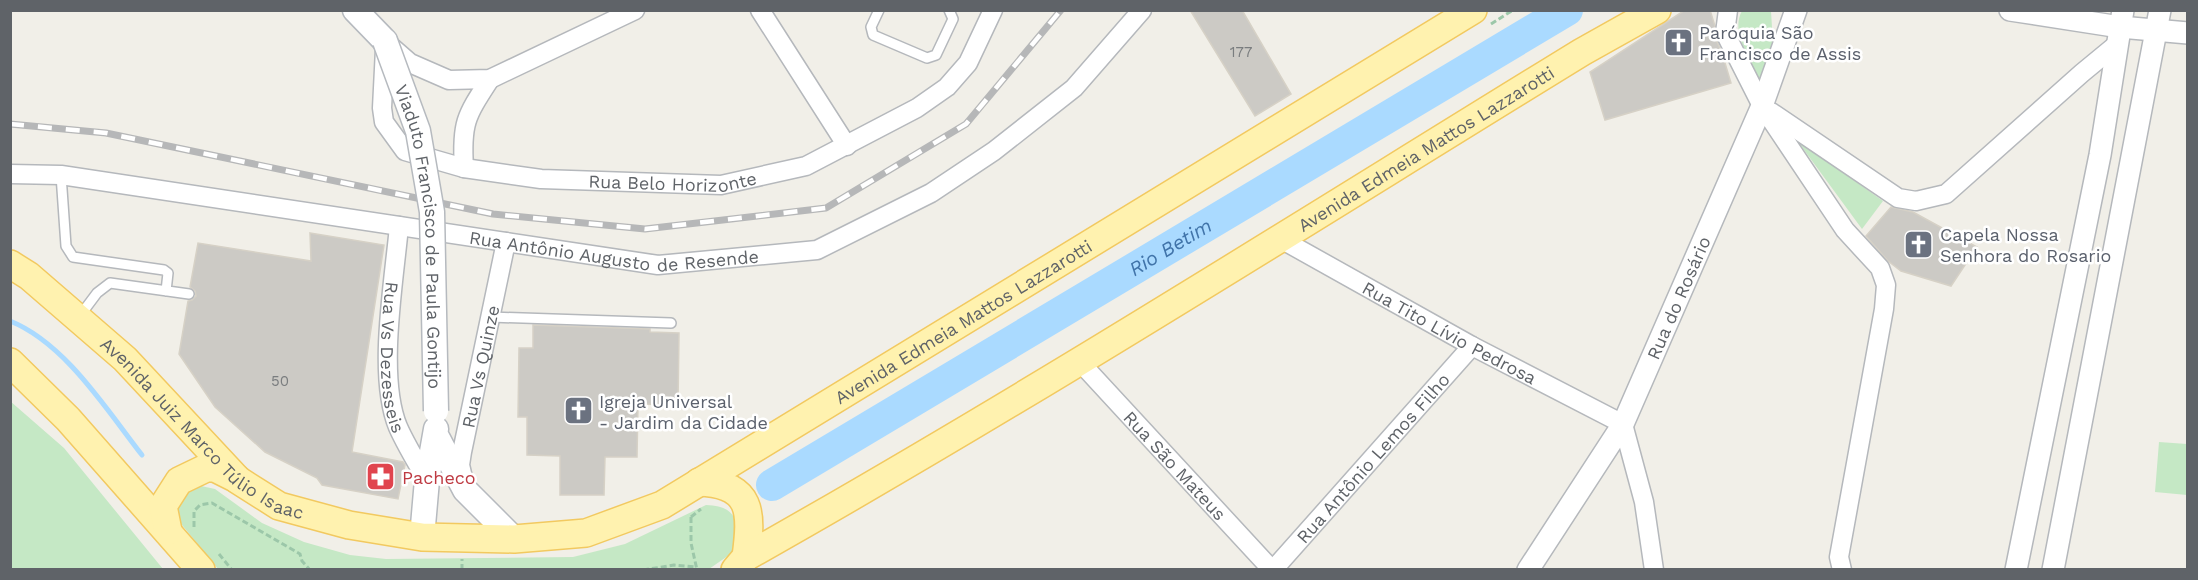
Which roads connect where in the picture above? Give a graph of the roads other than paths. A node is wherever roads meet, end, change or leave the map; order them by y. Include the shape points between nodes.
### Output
1 (356, 10) edge
2 (635, 10) edge
3 (760, 10) edge
4 (879, 10) edge
5 (949, 10) edge
6 (993, 10) edge
7 (1142, 10) edge
8 (1473, 10) edge
9 (1657, 10) edge
10 (1728, 10) edge
11 (1778, 10) edge
12 (1797, 10) edge
13 (2010, 10) edge
14 (2158, 20) edge
15 (2120, 27) edge
16 (2187, 33) edge
17 (385, 41) junction
18 (1782, 48) junction
19 (490, 79) junction
20 (1762, 106) junction
21 (847, 146) junction
22 (464, 168) junction
23 (10, 174) edge
24 (61, 175) junction
25 (399, 226) junction
26 (1279, 237) junction
27 (506, 242) junction
28 (10, 264) edge
29 (166, 291) junction
30 (189, 294) dead end
31 (491, 317) junction
32 (78, 318) junction
33 (671, 323) dead end
34 (1472, 346) junction
35 (10, 362) edge
36 (1079, 362) junction
37 (436, 423) junction
38 (1623, 423) junction
39 (238, 480) junction
40 (427, 480) junction
41 (696, 484) junction
42 (465, 490) junction
43 (168, 531) junction
44 (422, 537) junction
45 (514, 539) junction
46 (208, 560) edge
47 (740, 563) edge
48 (1841, 563) edge
49 (1272, 570) edge
50 (1528, 570) edge
51 (1654, 570) edge
52 (2016, 570) edge
53 (2054, 570) edge

1 - 17 main road
2 - 19 street
3 - 21 street
4 - 5 lane via 871,27 873,35 927,58 936,55 953,19
6 - 21 street, Rua Belo Horizonte via 968,63 947,87
7 - 27 street, Rua Antônio Augusto de Resende via 1074,88 994,151 931,193 817,250 658,265
8 - 41 main road, Avenida Edmeia Mattos Lazzarotti
9 - 26 main road, Avenida Edmeia Mattos Lazzarotti
10 - 20 street via 1725,33
11 - 18 street
12 - 18 street, Rua do Rosário
13 - 15 street
14 - 15 street
14 - 16 street
14 - 53 street
15 - 20 street via 2082,73 1946,194 1916,201 1898,198
15 - 52 street via 2100,155
17 - 19 street via 410,63 449,80
17 - 22 street, Rua Belo Horizonte via 382,108 393,138 405,152
17 - 37 main road, Viaduto Francisco de Paula Gontijo, bridge via 418,131 432,212
18 - 20 street, Rua do Rosário
19 - 22 street via 469,110 462,137
20 - 38 street, Rua do Rosário
20 - 48 street via 1845,230 1880,268 1886,285
21 - 22 street, Rua Belo Horizonte via 806,166 721,185 541,179
23 - 24 street, Rua Antônio Augusto de Resende
24 - 25 street, Rua Antônio Augusto de Resende
24 - 29 lane via 66,246 73,257 164,270 168,273
25 - 27 street, Rua Antônio Augusto de Resende
25 - 40 street, Rua Vs Dezesseis via 388,348 390,393 398,426
26 - 34 street, Rua Tito Lívio Pedrosa
26 - 36 main road, Avenida Edmeia Mattos Lazzarotti
27 - 31 street, Rua Vs Quinze
28 - 32 main road, Avenida Juiz Marco Túlio Isaac
29 - 30 lane
29 - 32 lane via 110,283
31 - 33 lane
31 - 42 street, Rua Vs Quinze via 460,465
32 - 39 main road, Avenida Juiz Marco Túlio Isaac via 125,359
34 - 38 street, Rua Tito Lívio Pedrosa
34 - 49 street, Rua Antônio Lemos Filho
35 - 43 main road via 68,419
36 - 47 main road, Avenida Edmeia Mattos Lazzarotti
36 - 49 street, Rua São Mateus
37 - 40 main road, Viaduto Francisco de Paula Gontijo
37 - 42 main road, Viaduto Francisco de Paula Gontijo
38 - 50 street, Rua do Rosário
38 - 51 street via 1644,502
39 - 43 main road via 215,468 206,468 179,481 163,506
39 - 44 main road, Avenida Juiz Marco Túlio Isaac via 279,506 349,525
40 - 44 main road, Viaduto Francisco de Paula Gontijo
41 - 45 main road, Avenida Edmeia Mattos Lazzarotti via 662,505 586,533
41 - 47 main road via 715,483 730,488 745,501 749,514
42 - 45 main road, Viaduto Francisco de Paula Gontijo
43 - 46 main road
44 - 45 main road, Avenida Edmeia Mattos Lazzarotti

